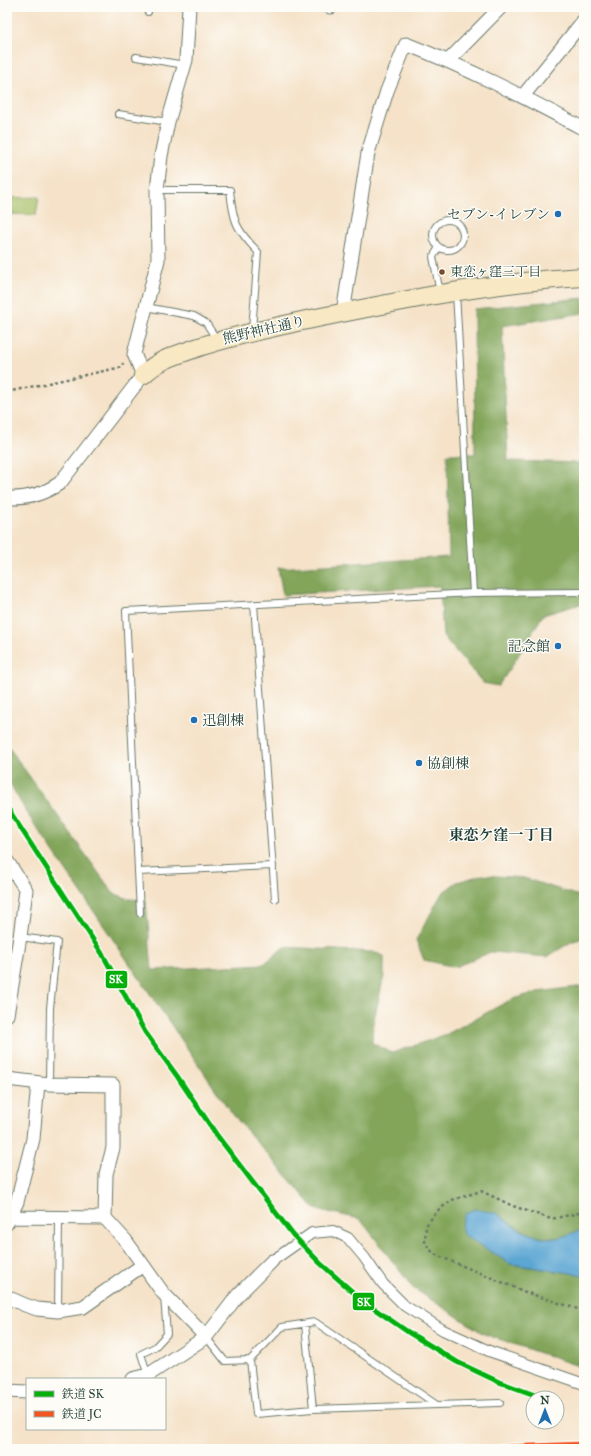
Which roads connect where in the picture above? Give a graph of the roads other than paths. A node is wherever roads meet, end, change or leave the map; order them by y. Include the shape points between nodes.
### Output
1 (189, 7) edge
2 (501, 7) edge
3 (584, 20) edge
4 (136, 57) dead end
5 (448, 60) junction
6 (185, 65) junction
7 (523, 96) junction
8 (118, 114) dead end
9 (168, 122) junction
10 (584, 129) edge
11 (157, 190) junction
12 (438, 247) junction
13 (584, 277) edge
14 (448, 293) junction
15 (146, 307) junction
16 (343, 313) junction
17 (251, 332) junction
18 (218, 341) junction
19 (142, 375) junction
20 (7, 498) edge
21 (584, 592) edge
22 (473, 593) junction
23 (254, 604) junction
24 (7, 861) edge
25 (273, 866) junction
26 (138, 872) junction
27 (275, 899) dead end
28 (140, 913) dead end
29 (20, 937) junction
30 (7, 1015) edge
31 (7, 1079) edge
32 (44, 1084) junction
33 (10, 1212) edge
34 (59, 1218) junction
35 (105, 1218) junction
36 (272, 1261) joint
37 (144, 1265) junction
38 (163, 1292) junction
39 (7, 1297) edge
40 (58, 1311) junction
41 (305, 1324) junction
42 (206, 1338) junction
43 (250, 1360) junction
44 (148, 1375) junction
45 (137, 1378) edge
46 (584, 1384) edge
47 (7, 1391) edge
48 (26, 1392) edge
49 (500, 1403) dead end
50 (437, 1405) junction
51 (313, 1409) junction

1 - 6 street
2 - 5 street
3 - 7 street
4 - 6 lane
5 - 7 street
5 - 16 street via 406,44 387,91 368,153
6 - 9 street
7 - 10 street
8 - 9 lane
9 - 11 street
11 - 15 street via 158,260
11 - 17 lane via 230,190 233,215 243,236 258,252
12 - 12 lane via 434,236 436,227 448,220 457,223 463,236 459,245 451,250
12 - 14 lane via 433,257
13 - 14 main road, 熊野神社通り via 519,282
14 - 16 main road, 熊野神社通り
14 - 22 lane
15 - 18 lane via 194,316 206,323
15 - 19 street via 134,354
16 - 17 main road, 熊野神社通り
17 - 18 main road, 熊野神社通り
18 - 19 main road, 熊野神社通り via 166,358
19 - 20 street, 熊野神社通り via 60,483 36,496
21 - 22 lane
22 - 23 lane
23 - 25 lane
23 - 26 lane via 126,611
24 - 29 street via 26,890
25 - 26 lane
25 - 27 lane
26 - 28 lane
29 - 30 street
29 - 32 lane via 57,942
31 - 32 street
32 - 33 street via 33,1139
32 - 35 street via 113,1085 113,1148 106,1174
33 - 34 street
34 - 35 street
34 - 40 lane
35 - 37 street
36 - 42 street via 238,1295
36 - 46 street via 312,1233 333,1230 348,1238 383,1284 405,1306 443,1330 489,1351
37 - 38 street
37 - 40 street via 83,1307
38 - 42 street
38 - 44 lane via 167,1334 155,1347 141,1354
39 - 40 street via 37,1309
41 - 43 lane via 282,1327
41 - 50 lane via 315,1322
41 - 51 lane
42 - 43 lane via 225,1361
42 - 44 street
43 - 51 lane via 256,1414
44 - 45 street
47 - 48 street
49 - 50 lane
50 - 51 lane

